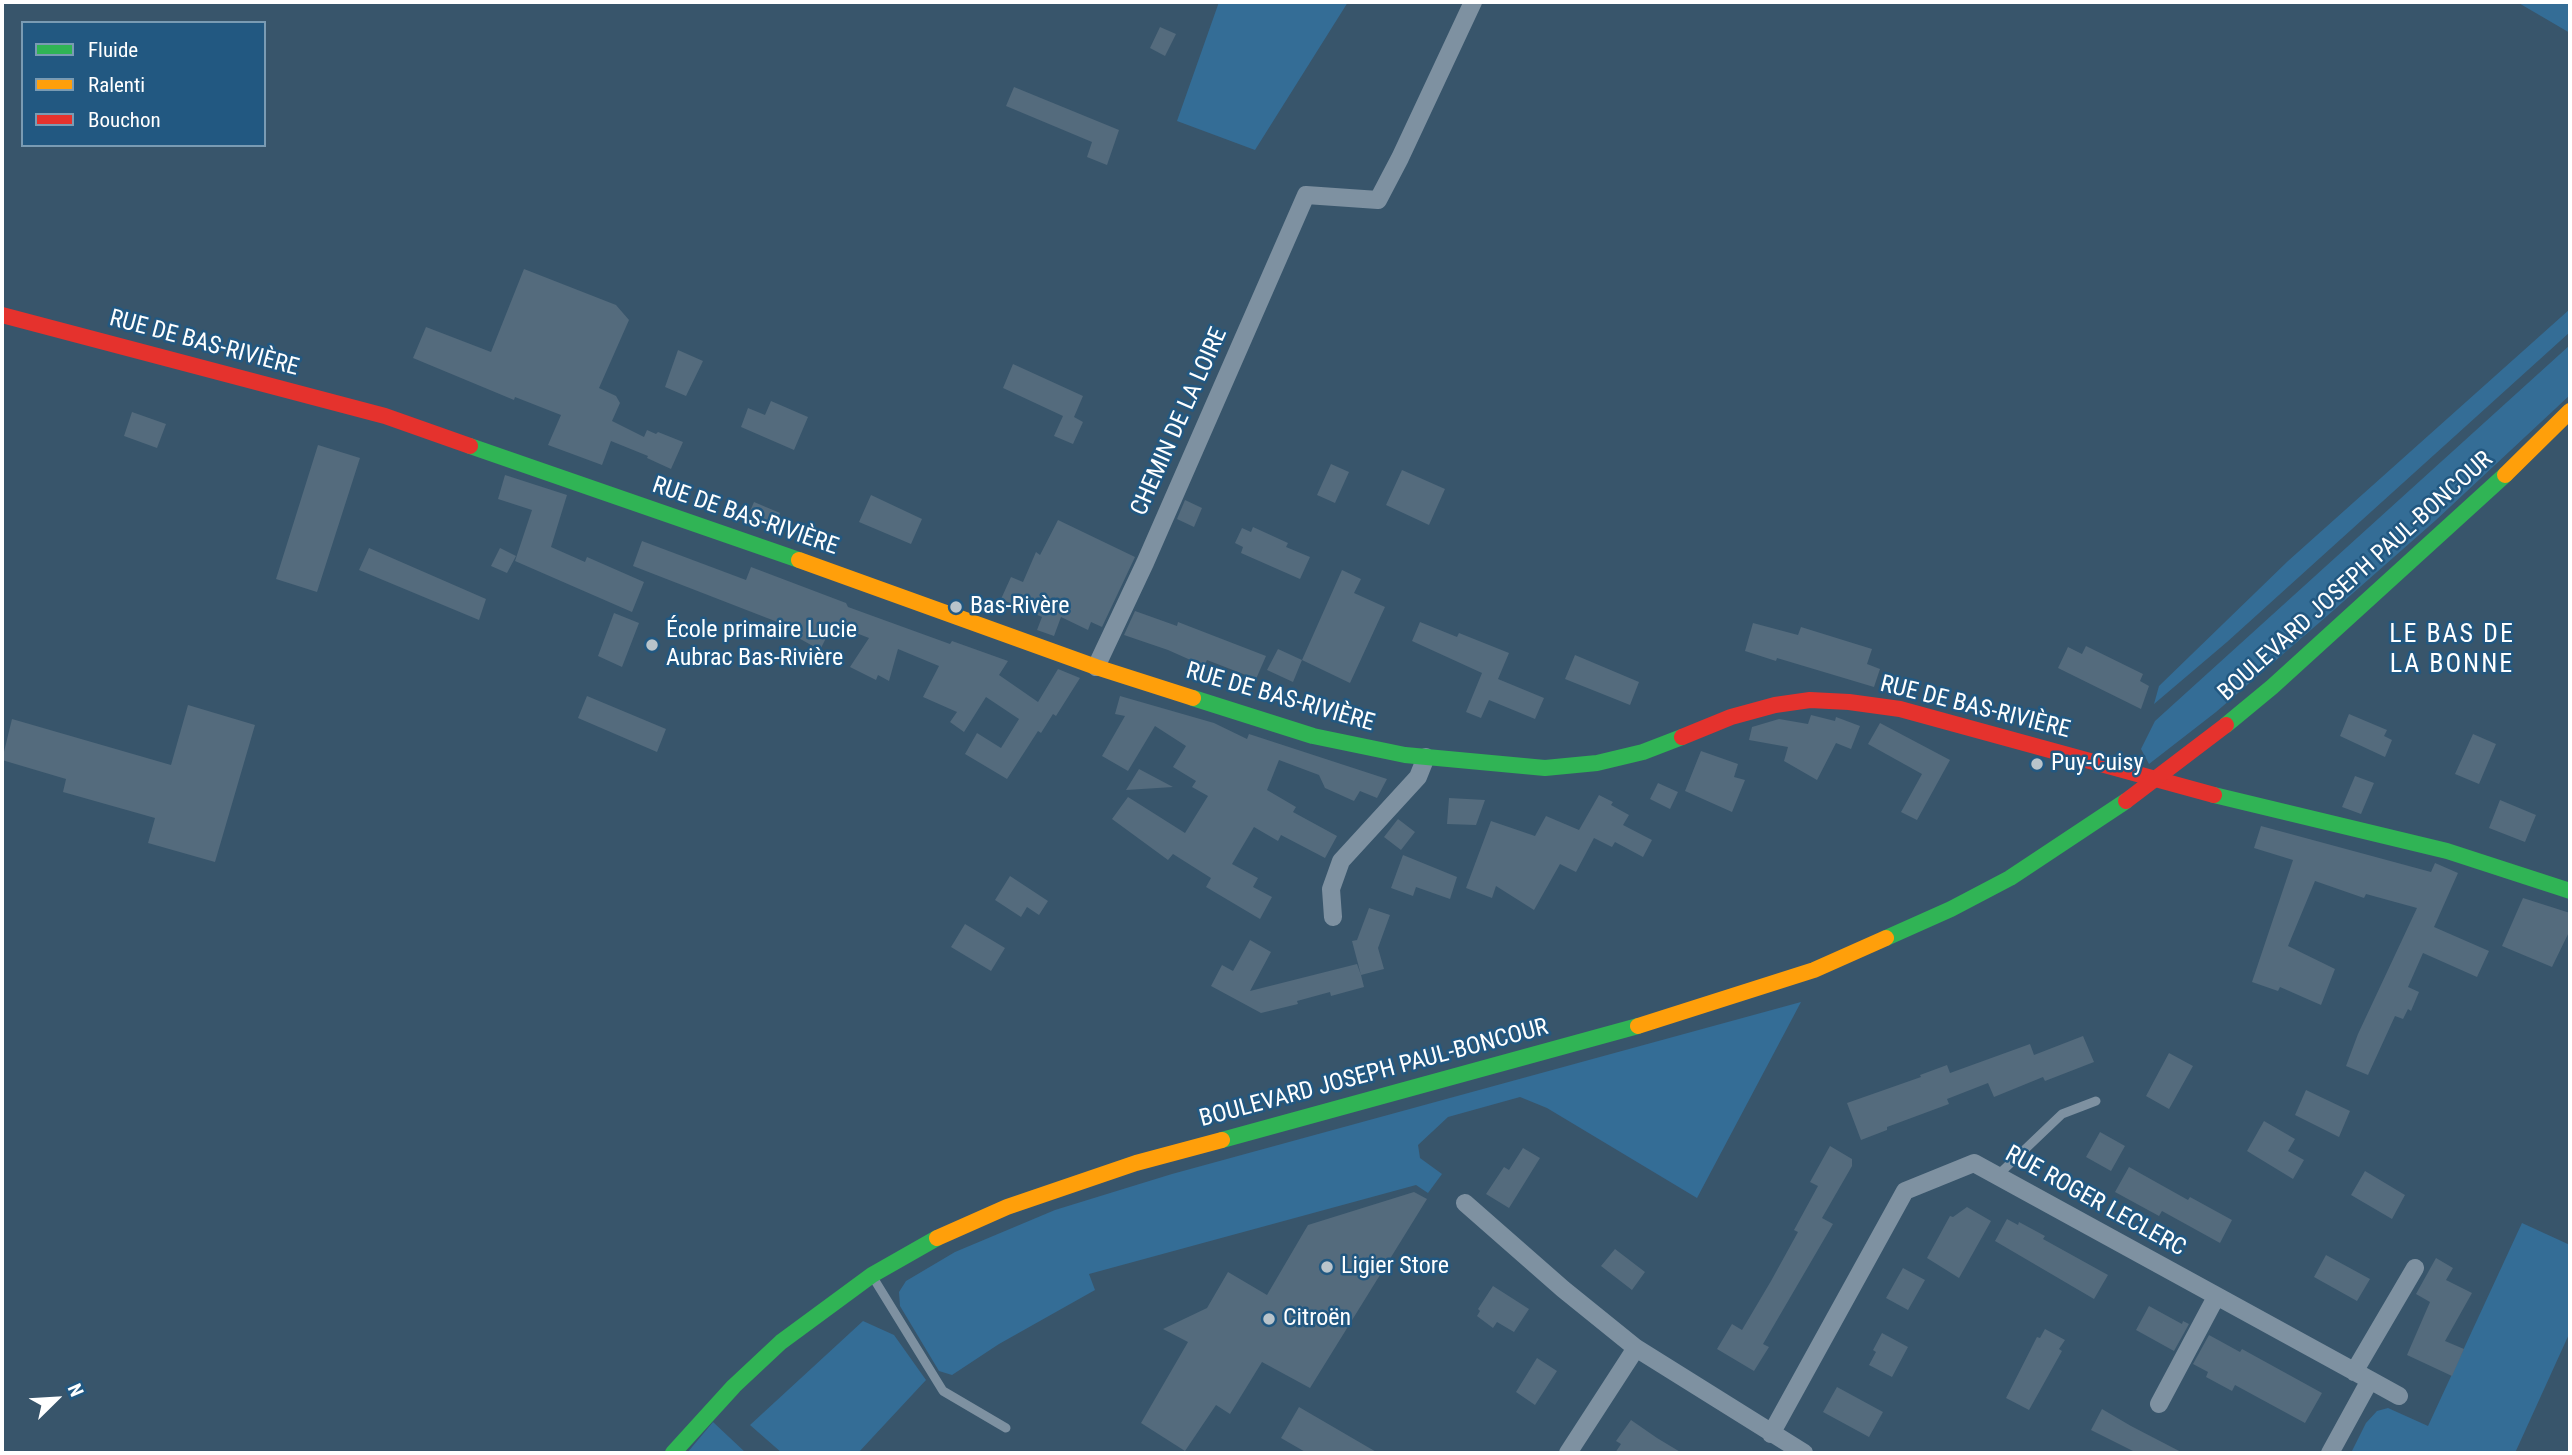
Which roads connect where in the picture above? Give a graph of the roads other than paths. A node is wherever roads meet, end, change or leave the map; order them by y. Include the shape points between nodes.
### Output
1 (1473, 2) edge
2 (2, 314) edge
3 (2570, 411) edge
4 (2570, 422) edge
5 (2517, 464) junction
6 (1096, 667) junction
7 (1426, 757) junction
8 (2570, 891) edge
9 (1333, 917) dead end
10 (2096, 1101) dead end
11 (1997, 1176) junction
12 (1465, 1203) dead end
13 (2415, 1268) dead end
14 (872, 1275) junction
15 (2216, 1297) junction
16 (1636, 1348) junction
17 (2362, 1376) junction
18 (2399, 1396) dead end
19 (2160, 1404) dead end
20 (1006, 1428) dead end
21 (1771, 1434) junction
22 (2334, 1446) edge
23 (673, 1453) edge
24 (1568, 1453) edge
25 (1804, 1453) edge

1 - 6 street, CHEMIN DE LA LOIRE via 1378,200 1306,195
2 - 6 street, RUE DE BAS-RIVIÈRE via 385,416
3 - 5 street, BOULEVARD JOSEPH PAUL-BONCOUR
4 - 5 street, BOULEVARD JOSEPH PAUL-BONCOUR
5 - 14 street, BOULEVARD JOSEPH PAUL-BONCOUR, bridge via 2226,725 2126,801 2010,878 1951,909 1814,970 1630,1028 1136,1163 1007,1207 937,1238
6 - 7 street, RUE DE BAS-RIVIÈRE via 1313,736
7 - 8 street, RUE DE BAS-RIVIÈRE via 1545,768 1597,763 1643,752 1774,705 1849,702 1900,709 2222,797 2447,851
7 - 9 street via 1418,778 1340,861 1331,889
10 - 11 lane via 2062,1114
11 - 15 street, RUE ROGER LECLERC
11 - 21 street, RUE ROGER LECLERC via 1975,1163 1905,1191
12 - 16 street
13 - 17 street
14 - 20 lane via 943,1391
14 - 23 street, BOULEVARD JOSEPH PAUL-BONCOUR via 781,1342
15 - 17 street, RUE ROGER LECLERC
15 - 19 street
16 - 21 street
16 - 24 street
17 - 18 street, RUE ROGER LECLERC
17 - 22 street
21 - 25 street

